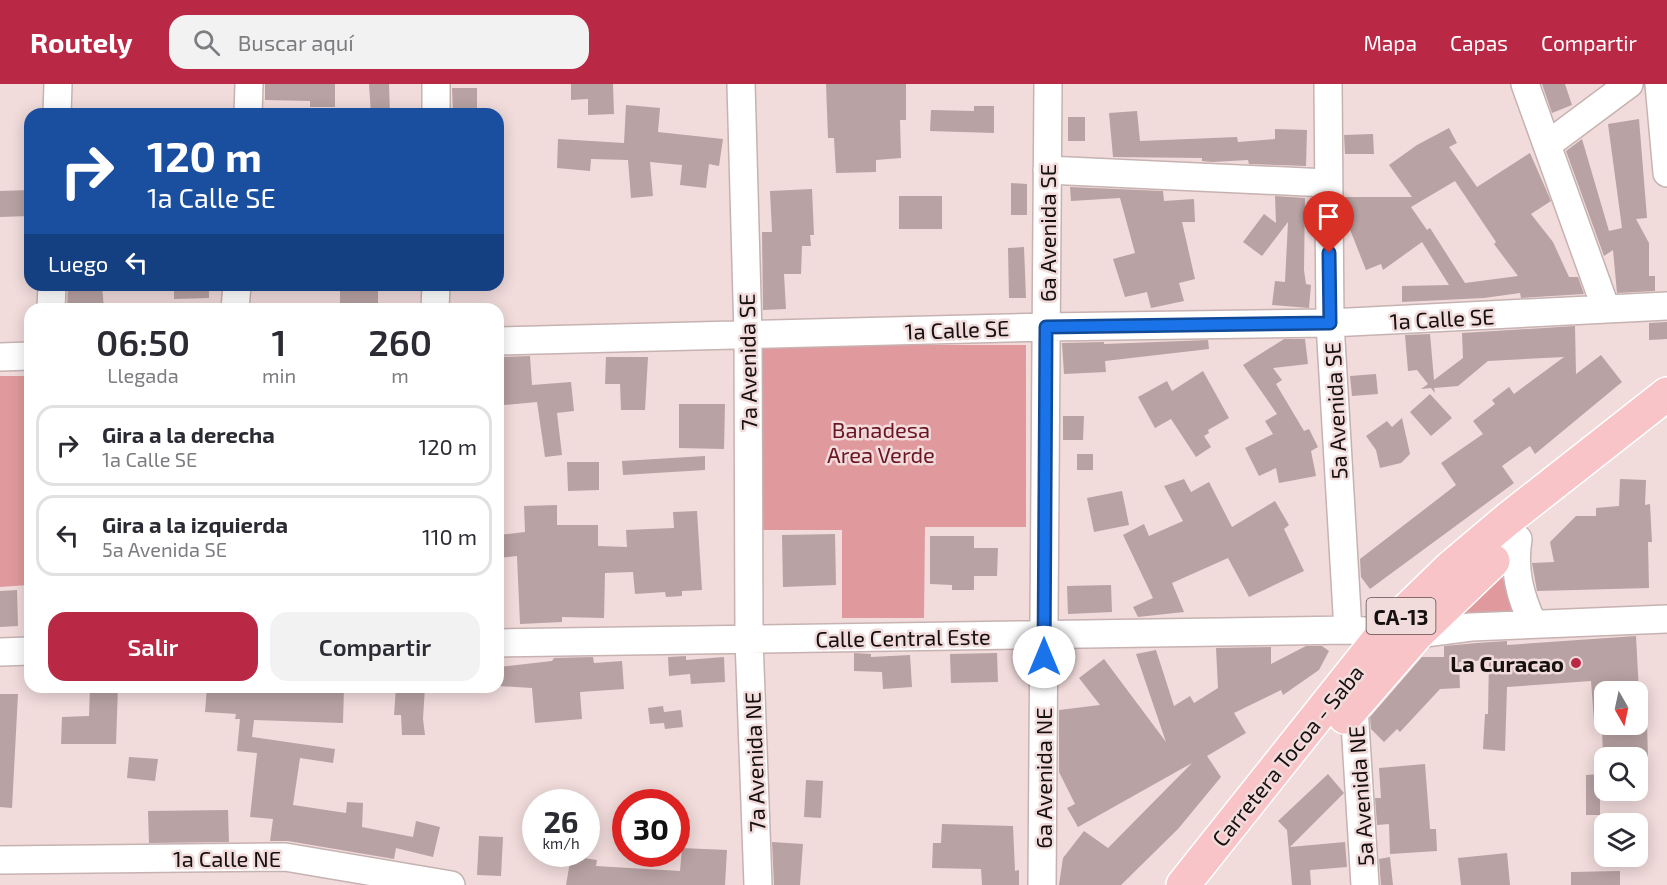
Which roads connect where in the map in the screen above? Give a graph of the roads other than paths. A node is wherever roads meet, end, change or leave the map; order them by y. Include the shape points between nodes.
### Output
1 (58, 84) edge
2 (249, 84) edge
3 (436, 84) edge
4 (741, 84) edge
5 (1048, 84) edge
6 (1328, 84) edge
7 (1525, 84) edge
8 (1629, 84) edge
9 (1659, 84) edge
10 (57, 108) edge
11 (248, 108) edge
12 (436, 108) edge
13 (1547, 145) junction
14 (1047, 170) junction
15 (1667, 173) edge
16 (1327, 183) junction
17 (1667, 306) edge
18 (1606, 309) junction
19 (1330, 323) junction
20 (1046, 327) junction
21 (748, 335) junction
22 (504, 341) edge
23 (24, 356) edge
24 (0, 357) edge
25 (1667, 394) edge
26 (1667, 420) edge
27 (1518, 538) junction
28 (1667, 619) edge
29 (1533, 624) junction
30 (1348, 630) junction
31 (1401, 632) junction
32 (1044, 634) junction
33 (749, 639) junction
34 (504, 643) edge
35 (24, 651) edge
36 (0, 652) edge
37 (1354, 706) junction
38 (0, 860) edge
39 (451, 885) edge
40 (758, 885) edge
41 (1042, 885) edge
42 (1183, 885) edge
43 (1206, 885) edge
44 (1365, 885) edge

1 - 10 street
2 - 11 street
3 - 12 street
4 - 21 street, 7a Avenida SE
5 - 14 street, 6a Avenida SE
6 - 16 street, 5a Avenida SE
7 - 13 street
8 - 13 street
9 - 15 street
13 - 18 street
14 - 16 street
14 - 20 street, 6a Avenida SE
16 - 19 street, 5a Avenida SE
17 - 18 street, 1a Calle SE
18 - 19 street, 1a Calle SE
19 - 20 street, 1a Calle SE
19 - 30 street, 5a Avenida SE
20 - 21 street, 1a Calle SE
20 - 32 street, 6a Avenida SE
21 - 22 street, 1a Calle SE
21 - 33 street, 7a Avenida SE
23 - 24 street
25 - 31 main road, Carretera Tocoa - Saba / CA-13 via 1450,567
26 - 27 main road, Carretera Tocoa - Saba / CA-13
27 - 29 street via 1517,579
27 - 31 main road, Carretera Tocoa - Saba / CA-13 via 1464,586
28 - 29 street, Calle Central Este
29 - 31 street, Calle Central Este
30 - 31 street, Calle Central Este
30 - 32 street, Calle Central Este
31 - 37 main road, Carretera Tocoa - Saba / CA-13
31 - 42 main road, Carretera Tocoa - Saba / CA-13
32 - 33 street, Calle Central Este
32 - 41 street, 6a Avenida NE
33 - 34 street, Calle Central Este
33 - 40 street, 7a Avenida NE
35 - 36 street
37 - 43 main road, Carretera Tocoa - Saba / CA-13
37 - 44 street, 5a Avenida NE
38 - 39 street, 1a Calle NE via 285,857

